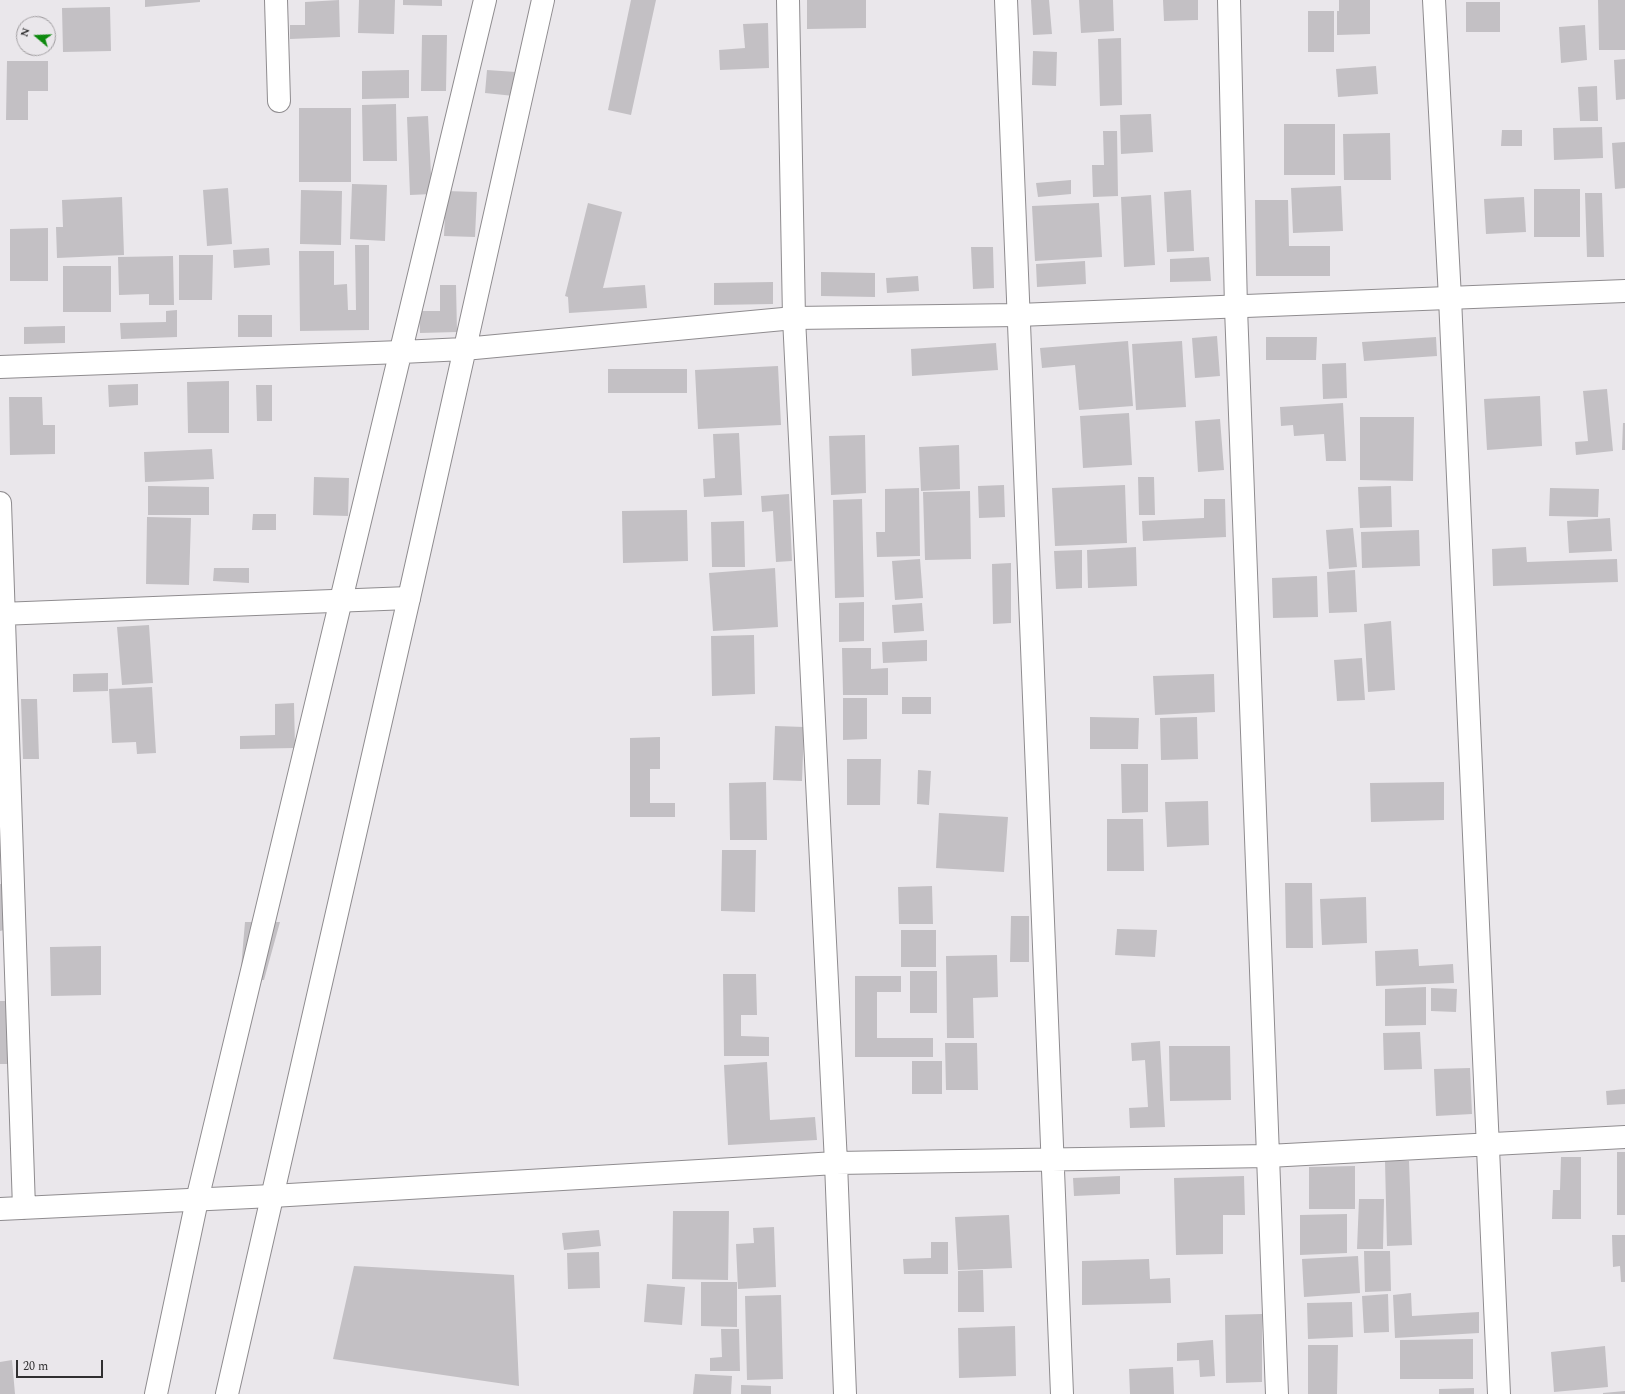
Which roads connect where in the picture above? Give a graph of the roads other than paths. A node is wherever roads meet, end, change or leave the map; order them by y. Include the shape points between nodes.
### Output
1 (276, 0) edge
2 (485, 0) edge
3 (543, 0) edge
4 (788, 0) edge
5 (1006, 0) edge
6 (1229, 0) edge
7 (1434, 0) edge
8 (279, 100) dead end
9 (1625, 291) edge
10 (1450, 298) junction
11 (1236, 308) junction
12 (1018, 315) junction
13 (794, 318) junction
14 (464, 350) junction
15 (401, 352) junction
16 (0, 367) edge
17 (0, 503) edge
18 (409, 598) junction
19 (341, 601) junction
20 (2, 614) edge
21 (6, 849) edge
22 (1625, 1137) edge
23 (1488, 1145) junction
24 (1268, 1156) junction
25 (1052, 1159) junction
26 (836, 1163) junction
27 (272, 1196) junction
28 (197, 1200) junction
29 (24, 1208) junction
30 (0, 1210) edge
31 (156, 1394) edge
32 (227, 1394) edge
33 (845, 1394) edge
34 (1062, 1394) edge
35 (1277, 1394) edge
36 (1499, 1394) edge

1 - 8 street
2 - 15 street
3 - 14 street
4 - 13 street
5 - 12 street
6 - 11 street
7 - 10 street
9 - 10 street
10 - 11 street
10 - 23 street
11 - 12 street
11 - 24 street
12 - 13 street
12 - 25 street
13 - 14 street
13 - 26 street
14 - 15 street
14 - 18 street
15 - 16 street
15 - 19 street
17 - 20 street
18 - 19 street
18 - 27 street
19 - 20 street
19 - 28 street
20 - 21 street
21 - 29 street
22 - 23 street
23 - 24 street
23 - 36 street
24 - 25 street
24 - 35 street
25 - 26 street
25 - 34 street
26 - 27 street
26 - 33 street
27 - 28 street
27 - 32 street
28 - 29 street
28 - 31 street
29 - 30 street

